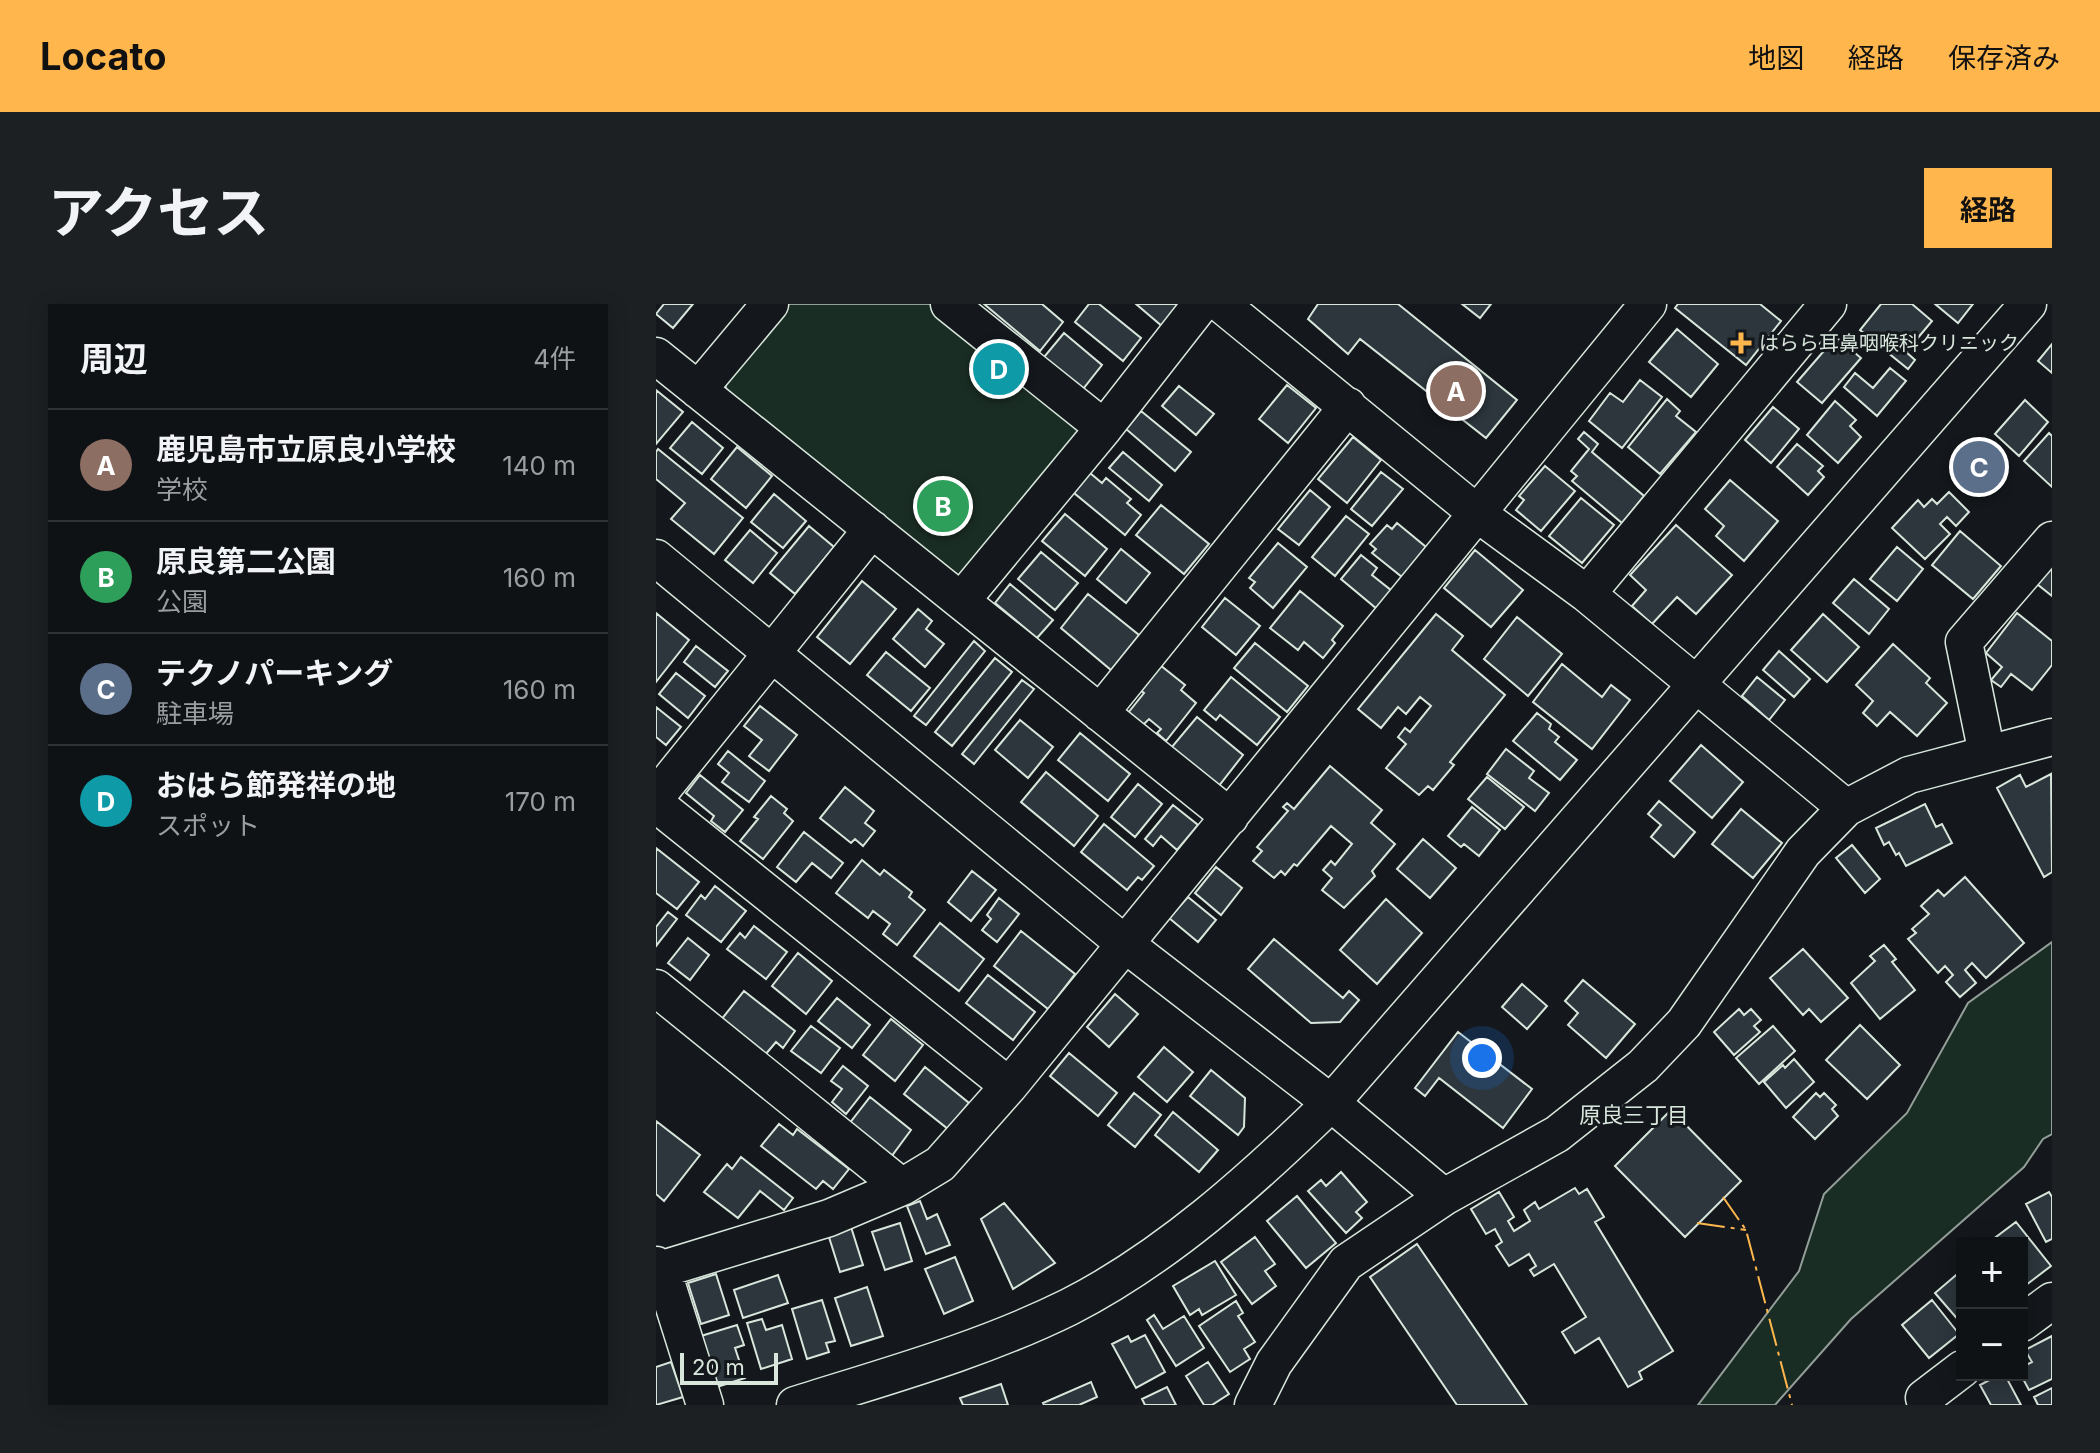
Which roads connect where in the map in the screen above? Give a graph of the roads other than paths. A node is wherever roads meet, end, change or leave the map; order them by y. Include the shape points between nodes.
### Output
1 (770, 304) edge
2 (949, 304) edge
3 (1201, 304) edge
4 (1221, 304) edge
5 (1648, 304) edge
6 (1828, 304) edge
7 (2028, 304) edge
8 (656, 356) edge
9 (698, 390) junction
10 (1348, 406) junction
11 (1104, 428) junction
12 (1478, 514) junction
13 (872, 529) junction
14 (2052, 540) edge
15 (656, 558) edge
16 (1587, 594) junction
17 (961, 601) junction
18 (773, 653) junction
19 (1698, 685) junction
20 (1100, 713) junction
21 (2052, 737) edge
22 (1987, 754) junction
23 (656, 797) edge
24 (656, 804) edge
25 (1846, 808) junction
26 (1230, 817) junction
27 (1125, 944) junction
28 (656, 988) edge
29 (1009, 1086) junction
30 (1331, 1103) junction
31 (902, 1187) junction
32 (1444, 1197) junction
33 (658, 1268) edge
34 (2052, 1301) edge
35 (2028, 1319) edge
36 (1956, 1374) edge
37 (705, 1405) edge
38 (795, 1405) edge
39 (1253, 1405) edge
40 (1927, 1405) edge

1 - 9 street
2 - 11 street
3 - 11 street
4 - 10 street
5 - 12 street
6 - 16 street
7 - 19 street
8 - 9 street
9 - 13 street
10 - 12 street
10 - 20 street
11 - 17 street
12 - 16 street
12 - 26 street
13 - 17 street
13 - 18 street
14 - 22 street via 1964,642
15 - 18 street
16 - 19 street
17 - 20 street
18 - 23 street
18 - 27 street
19 - 25 street
19 - 30 street
20 - 26 street
21 - 22 street
22 - 25 street via 1909,775
24 - 29 street
25 - 32 street via 1803,852 1684,1023 1643,1066 1557,1134
26 - 27 street
27 - 29 street
27 - 30 street
28 - 31 street
29 - 31 street via 940,1164
30 - 32 street
30 - 38 street via 1260,1171 1182,1234 1070,1306 974,1348
31 - 33 street via 829,1218
32 - 39 street via 1346,1263 1274,1363
33 - 37 street
34 - 35 street
36 - 40 street via 1924,1398

